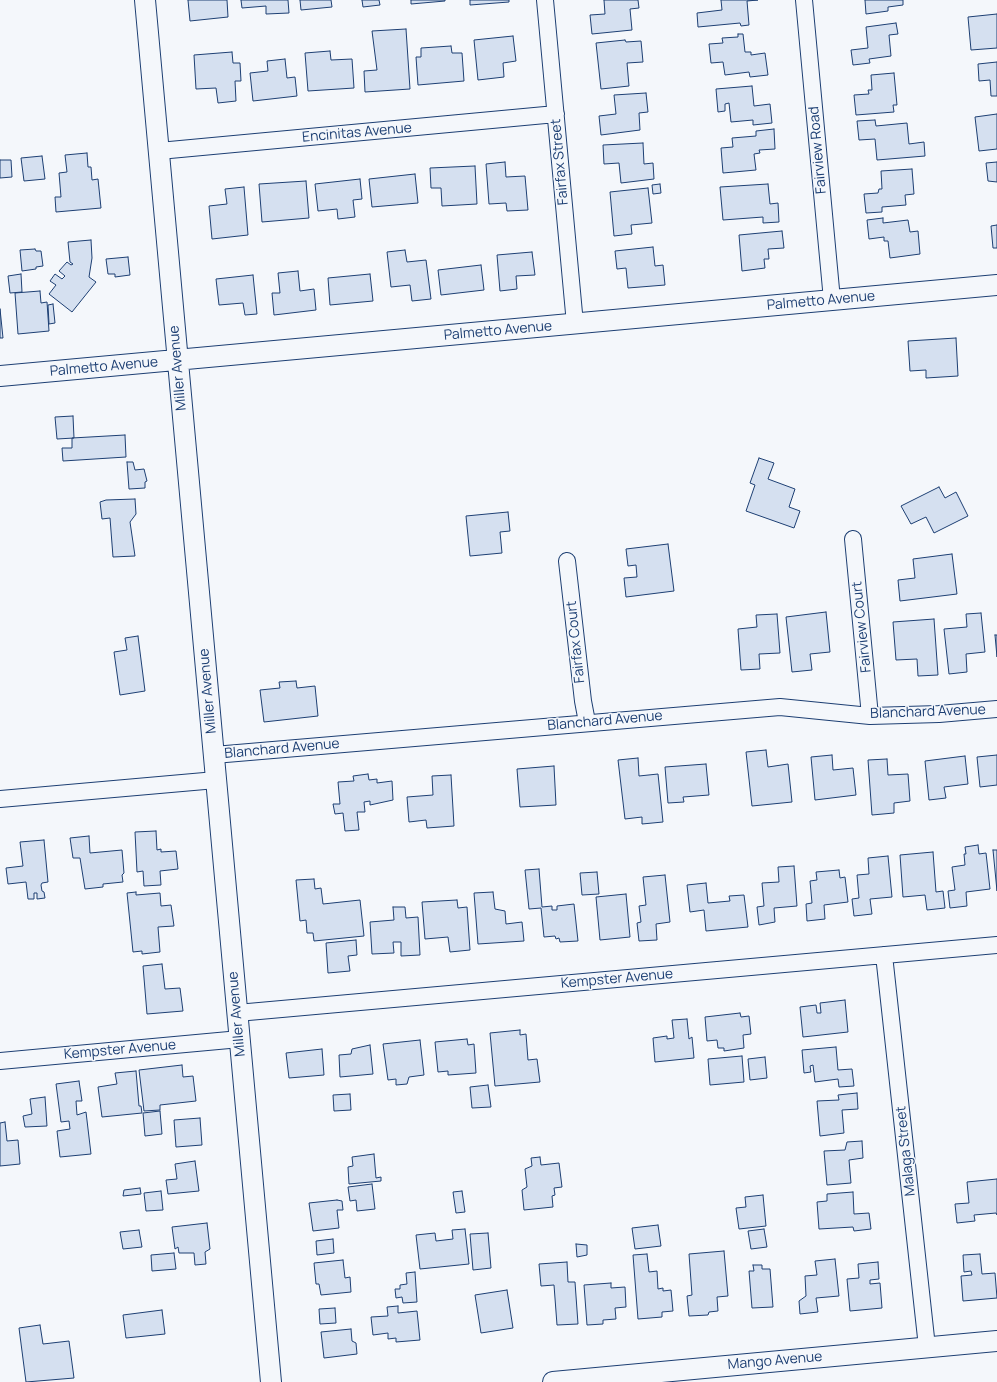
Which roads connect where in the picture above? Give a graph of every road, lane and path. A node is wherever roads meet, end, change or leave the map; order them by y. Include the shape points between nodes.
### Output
1 (145, 0) edge
2 (545, 0) edge
3 (804, 0) edge
4 (556, 114) junction
5 (158, 151) junction
6 (997, 285) edge
7 (832, 300) junction
8 (576, 324) junction
9 (178, 360) junction
10 (0, 376) edge
11 (853, 539) dead end
12 (567, 560) dead end
13 (997, 709) edge
14 (870, 716) junction
15 (587, 722) junction
16 (214, 755) junction
17 (216, 780) junction
18 (0, 799) edge
19 (997, 945) edge
20 (884, 955) junction
21 (237, 1013) junction
22 (240, 1039) junction
23 (0, 1061) edge
24 (997, 1341) edge
25 (927, 1347) junction
26 (682, 1376) edge
27 (271, 1382) edge
28 (553, 1382) edge

1 - 5 street, Miller Avenue
2 - 4 street, Fairfax Street
3 - 7 street, Fairview Road
4 - 5 street, Encinitas Avenue
4 - 8 street, Fairfax Street
5 - 9 street, Miller Avenue
6 - 7 street, Palmetto Avenue
7 - 8 street, Palmetto Avenue
8 - 9 street, Palmetto Avenue
9 - 10 street, Palmetto Avenue
9 - 16 street, Miller Avenue
11 - 14 street, Fairview Court
12 - 15 street, Fairfax Court via 582,701
13 - 14 street, Blanchard Avenue
14 - 15 street, Blanchard Avenue via 780,707
15 - 16 street, Blanchard Avenue
16 - 17 street, Miller Avenue
17 - 18 street, Blanchard Avenue
17 - 21 street, Miller Avenue
19 - 20 street, Kempster Avenue
20 - 21 street, Kempster Avenue
20 - 25 street, Malaga Street
21 - 22 street, Miller Avenue
22 - 23 street, Kempster Avenue
22 - 27 street, Miller Avenue
24 - 25 street, Mango Avenue
25 - 26 street, Mango Avenue
26 - 28 street, Mango Avenue

